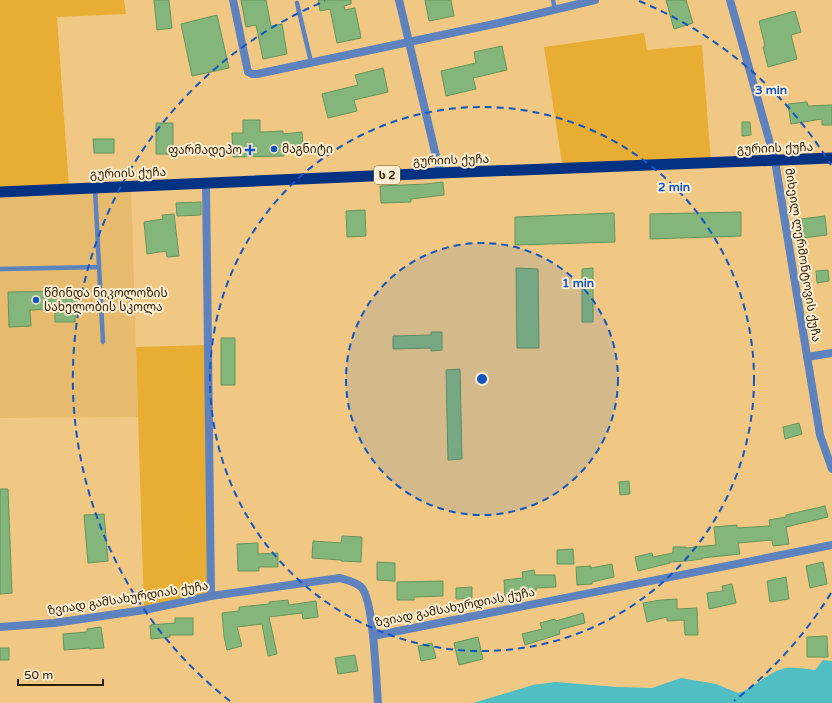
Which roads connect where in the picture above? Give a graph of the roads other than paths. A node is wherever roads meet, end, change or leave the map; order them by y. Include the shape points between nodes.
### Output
1 (233, 0) edge
2 (399, 0) edge
3 (553, 0) edge
4 (595, 0) edge
5 (730, 0) edge
6 (297, 3) dead end
7 (555, 10) junction
8 (410, 41) junction
9 (311, 62) junction
10 (832, 158) edge
11 (775, 161) junction
12 (440, 173) junction
13 (206, 183) junction
14 (95, 187) junction
15 (0, 192) edge
16 (99, 267) junction
17 (0, 269) edge
18 (103, 342) dead end
19 (832, 353) edge
20 (807, 357) junction
21 (832, 469) edge
22 (832, 545) edge
23 (211, 596) junction
24 (0, 627) edge
25 (372, 636) junction
26 (378, 700) edge

1 - 9 street via 248,72 273,72
2 - 8 street
3 - 7 lane
4 - 7 street
5 - 11 street, მიხეილ ლერმონტოვის ქუჩა
6 - 9 lane
7 - 8 street
8 - 9 street
8 - 12 street
10 - 11 highway, გურიის ქუჩა / ს 2
11 - 12 highway, გურიის ქუჩა / ს 2
11 - 20 street, მიხეილ ლერმონტოვის ქუჩა
12 - 13 highway, გურიის ქუჩა / ს 2
13 - 14 highway, გურიის ქუჩა / ს 2
13 - 23 street
14 - 15 highway, გურიის ქუჩა / ს 2
14 - 16 lane
16 - 17 lane
16 - 18 lane
19 - 20 street
20 - 21 street, მიხეილ ლერმონტოვის ქუჩა via 820,435
22 - 25 street, ზვიად გამსახურდიას ქუჩა
23 - 24 street, ზვიად გამსახურდიას ქუჩა via 144,610 54,623
23 - 25 street, ზვიად გამსახურდიას ქუჩა via 340,578 362,588 368,601
25 - 26 street

